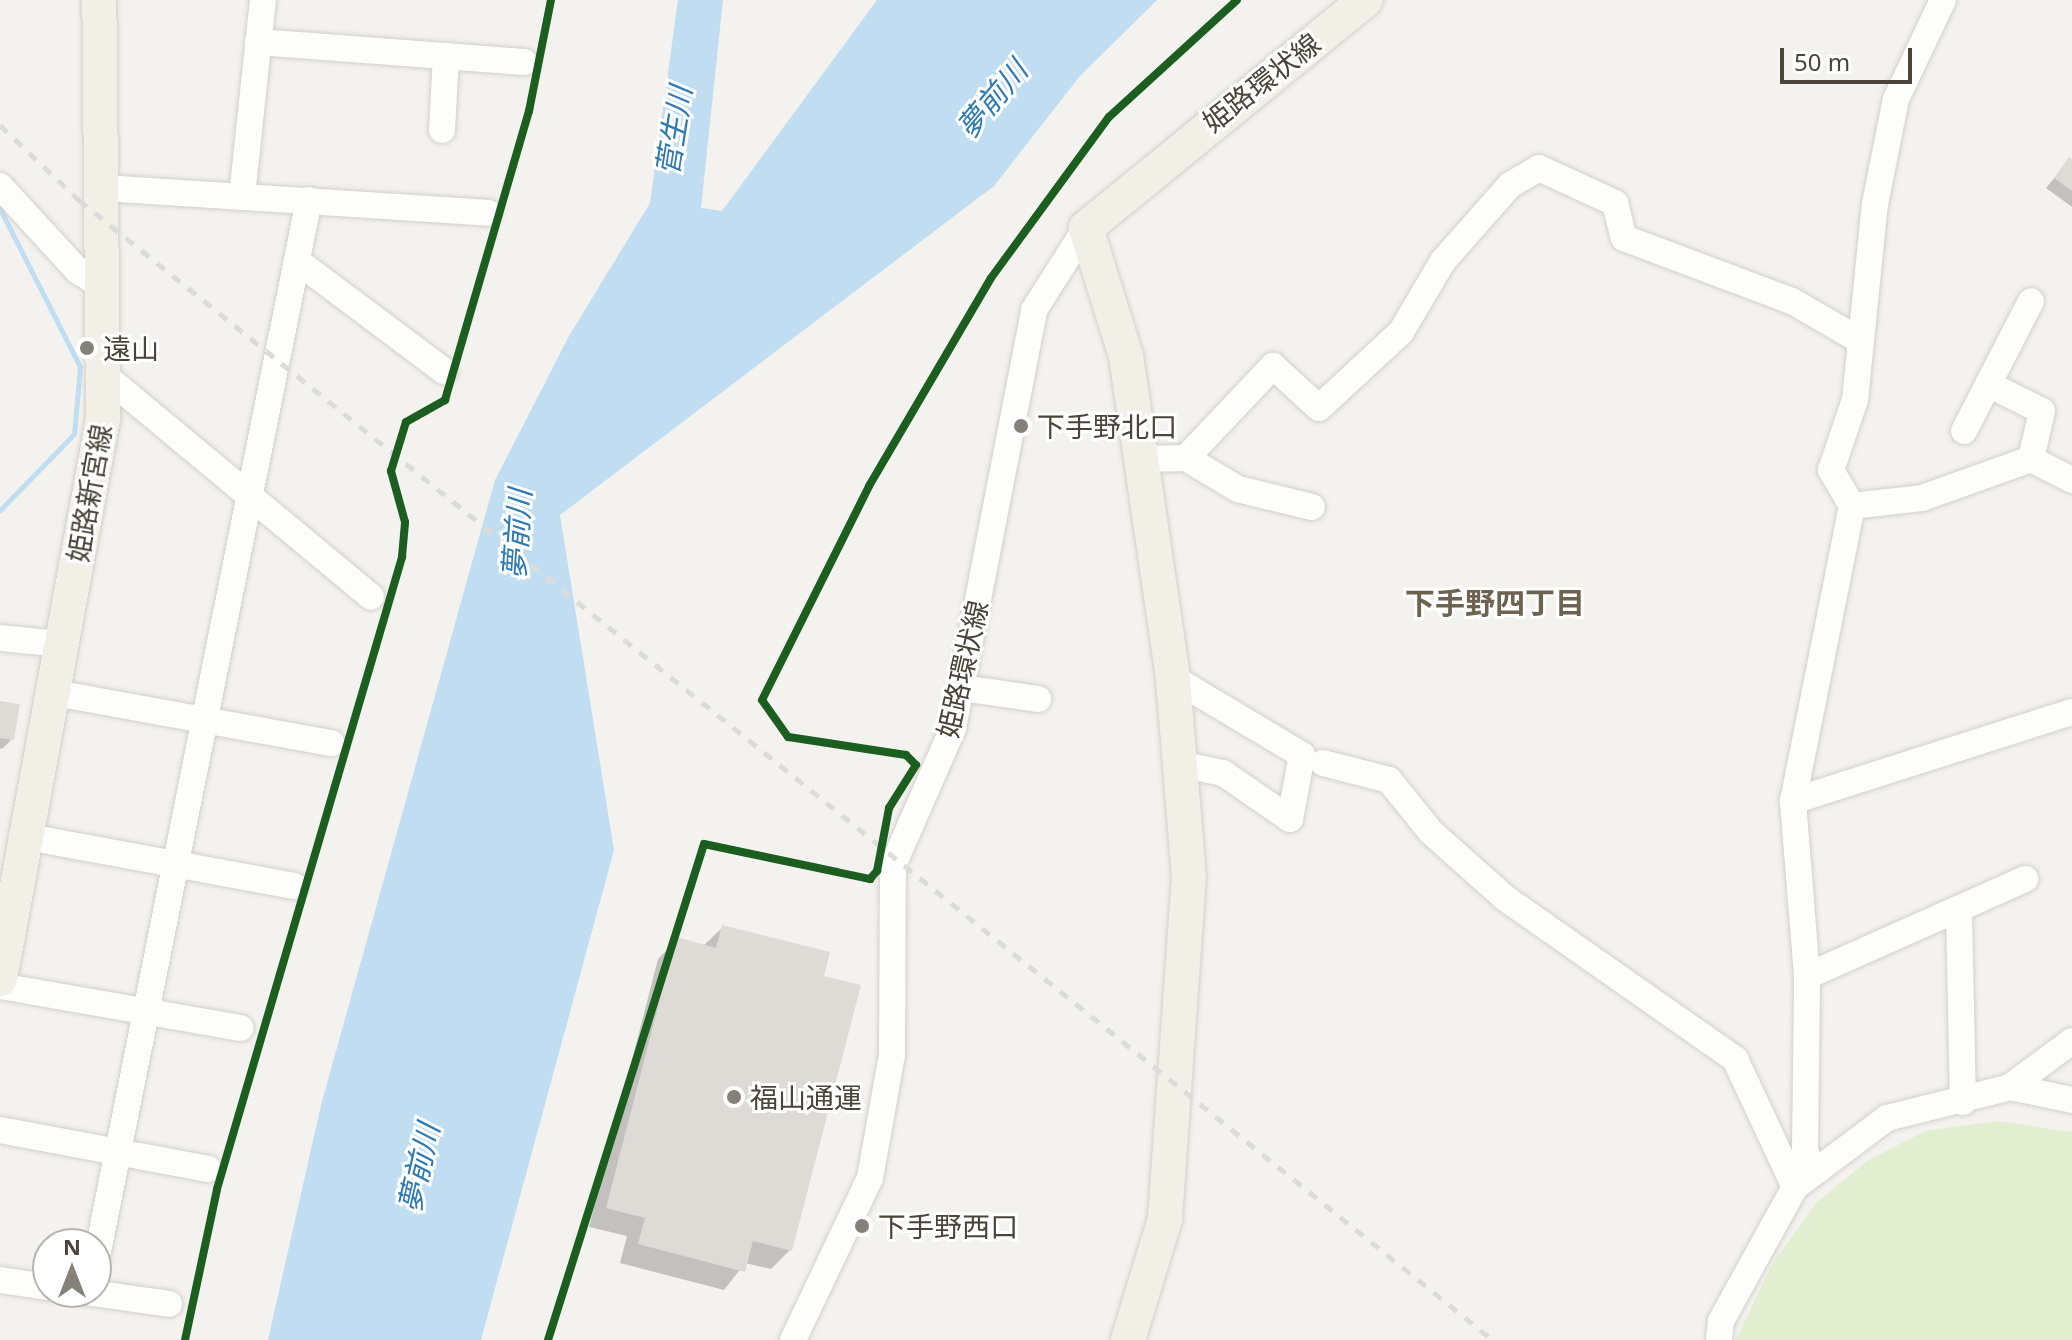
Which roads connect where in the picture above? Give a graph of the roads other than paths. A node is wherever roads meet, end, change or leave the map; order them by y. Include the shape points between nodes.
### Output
1 (99, 0) edge
2 (263, 0) edge
3 (1366, 0) edge
4 (1943, 0) edge
5 (258, 42) junction
6 (446, 56) junction
7 (524, 62) dead end
8 (442, 130) dead end
9 (0, 186) edge
10 (105, 188) junction
11 (242, 196) junction
12 (309, 200) junction
13 (488, 213) dead end
14 (1086, 228) junction
15 (297, 261) junction
16 (105, 288) junction
17 (2031, 301) dead end
18 (1859, 340) junction
19 (444, 371) dead end
20 (104, 375) junction
21 (1988, 384) junction
22 (1964, 431) dead end
23 (1186, 458) junction
24 (1141, 459) junction
25 (2031, 459) junction
26 (2072, 480) edge
27 (250, 499) junction
28 (1852, 506) junction
29 (1312, 507) dead end
30 (371, 597) dead end
31 (0, 638) edge
32 (60, 644) junction
33 (1173, 678) junction
34 (962, 688) junction
35 (50, 692) junction
36 (1038, 699) dead end
37 (2072, 712) edge
38 (204, 722) junction
39 (331, 743) dead end
40 (1323, 763) dead end
41 (1180, 764) junction
42 (1793, 801) junction
43 (22, 836) junction
44 (175, 863) junction
45 (2025, 879) dead end
46 (294, 886) dead end
47 (1959, 912) junction
48 (1807, 976) junction
49 (0, 979) edge
50 (0, 986) edge
51 (145, 1011) junction
52 (240, 1028) dead end
53 (2072, 1041) edge
54 (2010, 1087) junction
55 (2072, 1100) edge
56 (1963, 1102) junction
57 (0, 1130) edge
58 (119, 1152) junction
59 (208, 1169) dead end
60 (1803, 1179) junction
61 (103, 1228) edge
62 (0, 1280) edge
63 (32, 1285) edge
64 (112, 1296) edge
65 (169, 1304) dead end
66 (1135, 1336) edge
67 (793, 1340) edge
68 (1719, 1340) edge

1 - 10 main road, 姫路新宮線
2 - 5 street
3 - 14 main road, 姫路環状線
4 - 18 street via 1896,99
5 - 6 street
5 - 11 street
6 - 7 street
6 - 8 street
9 - 16 street via 77,270
10 - 11 street
10 - 16 main road, 姫路新宮線
11 - 12 street
12 - 13 street
12 - 15 street
14 - 24 main road via 1126,356
14 - 34 street, 姫路環状線 via 1053,270 1030,324
15 - 19 street
15 - 27 street
16 - 20 main road, 姫路新宮線
17 - 21 street
18 - 23 street via 1792,301 1624,238 1615,203 1539,168 1510,185 1443,261 1401,332 1319,408 1273,366
18 - 28 street via 1855,400 1831,470
20 - 27 street
20 - 32 main road, 姫路新宮線 via 94,481
21 - 22 street
21 - 25 street via 2042,411
23 - 24 street
23 - 29 street via 1238,489
24 - 33 main road
25 - 26 street
25 - 28 street via 1922,498
27 - 30 street
27 - 38 street
28 - 42 street
31 - 32 street
32 - 35 main road, 姫路新宮線
33 - 41 main road
33 - 41 street via 1302,755 1290,819 1223,773
34 - 36 street
34 - 67 street, 姫路環状線 via 943,753 893,865 892,1055 870,1178
35 - 38 street
35 - 43 main road, 姫路新宮線
37 - 42 street
38 - 39 street
38 - 44 street
40 - 60 street via 1389,780 1431,832 1505,898 1735,1059
41 - 66 main road via 1189,878 1178,1082 1165,1219
42 - 48 street
43 - 44 street
43 - 49 main road, 姫路新宮線
44 - 46 street
44 - 51 street
45 - 47 street
47 - 48 street
47 - 56 street
48 - 60 street
50 - 51 street
51 - 52 street
51 - 58 street
53 - 54 street
54 - 55 street
54 - 56 street
56 - 60 street via 1887,1118
57 - 58 street
58 - 59 street
58 - 61 street
60 - 68 street via 1721,1321
62 - 63 street
64 - 65 street

